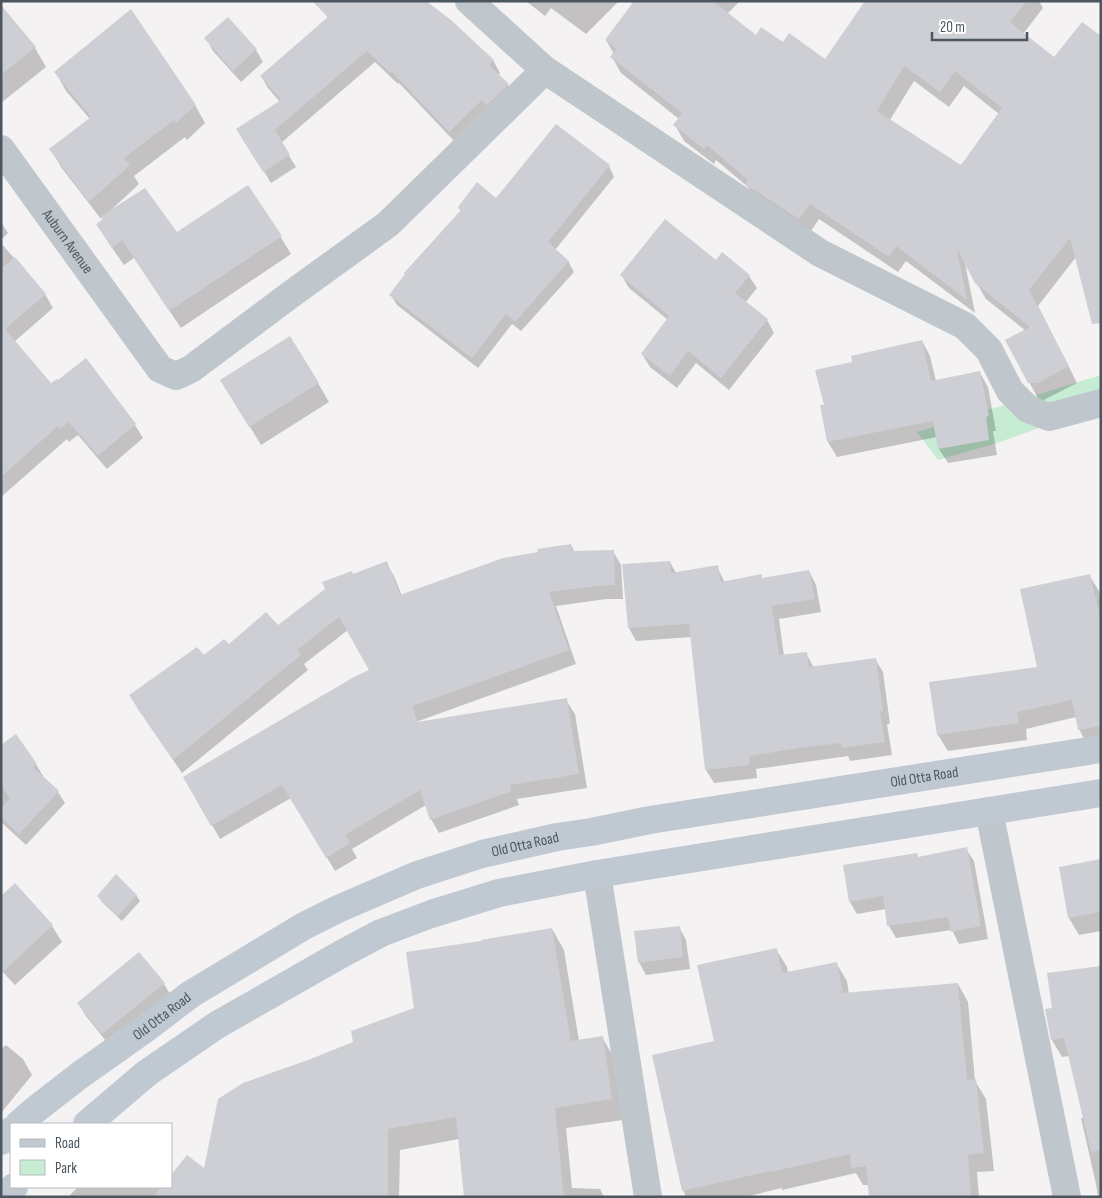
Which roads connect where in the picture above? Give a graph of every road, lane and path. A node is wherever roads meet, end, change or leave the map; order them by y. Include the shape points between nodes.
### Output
1 (469, 1) edge
2 (545, 70) junction
3 (1, 149) edge
4 (1101, 403) edge
5 (1101, 749) edge
6 (1101, 792) edge
7 (989, 811) junction
8 (597, 874) junction
9 (20, 1123) edge
10 (89, 1123) edge
11 (13, 1188) edge
12 (3, 1197) edge
13 (648, 1197) edge
14 (1067, 1197) edge

1 - 2 street
2 - 3 street, Auburn Avenue via 388,224 191,369 176,376 160,369
2 - 4 street via 820,253 966,326 989,350 1010,391 1028,409 1049,417
5 - 9 main road, Old Otta Road via 557,837 482,854 417,875 304,926 191,994
6 - 7 main road
7 - 8 main road
7 - 14 street
8 - 10 main road via 500,893 381,933 217,1025 148,1073
8 - 13 street
11 - 12 main road

